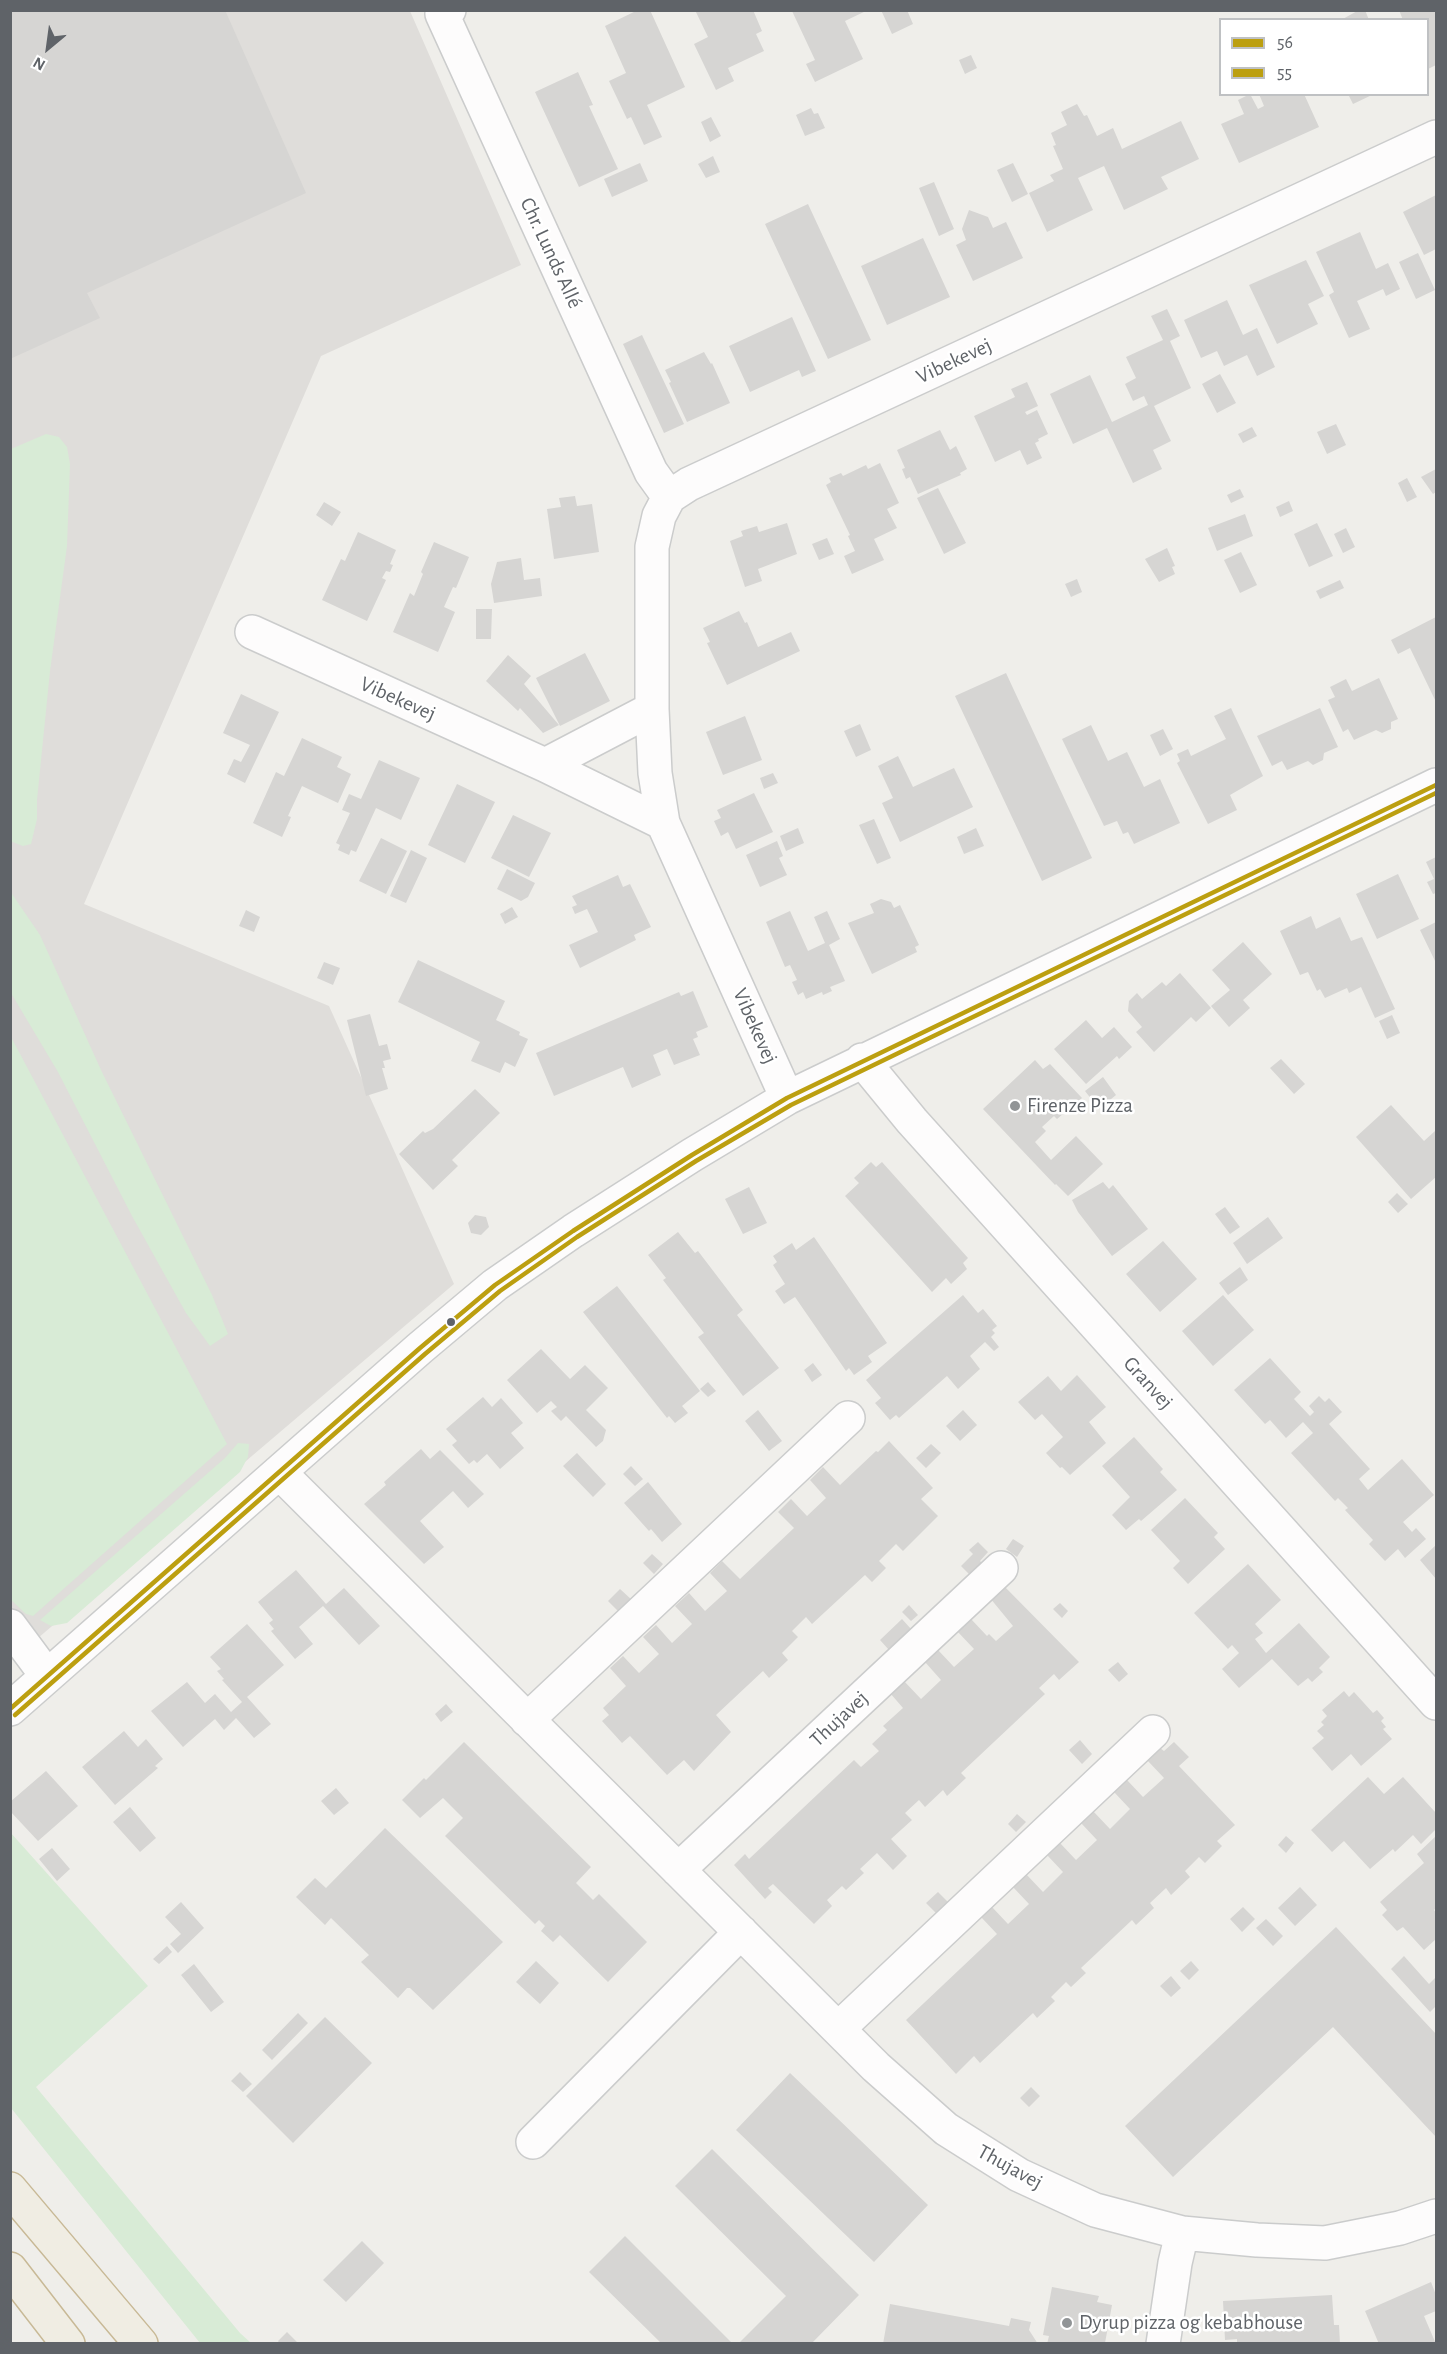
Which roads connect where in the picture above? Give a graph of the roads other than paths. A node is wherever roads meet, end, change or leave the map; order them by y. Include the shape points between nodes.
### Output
1 (449, 10) edge
2 (1437, 137) edge
3 (669, 497) junction
4 (252, 632) dead end
5 (652, 709) junction
6 (545, 765) junction
7 (1437, 785) edge
8 (663, 823) junction
9 (862, 1060) junction
10 (787, 1098) junction
11 (848, 1418) dead end
12 (279, 1473) junction
13 (1001, 1568) dead end
14 (10, 1626) edge
15 (47, 1676) junction
16 (1437, 1702) edge
17 (10, 1709) edge
18 (527, 1720) junction
19 (1153, 1732) dead end
20 (678, 1870) junction
21 (741, 1932) junction
22 (838, 2029) junction
23 (533, 2142) dead end
24 (10, 2189) edge
25 (1437, 2216) edge
26 (1182, 2234) junction
27 (10, 2269) edge
28 (68, 2343) edge
29 (141, 2343) edge
30 (1163, 2343) edge

1 - 3 street, Chr. Lunds Allé via 442,14 651,472
2 - 3 street, Vibekevej via 700,479
3 - 5 street, Vibekevej via 659,516 652,547
4 - 6 street, Vibekevej
5 - 6 street
5 - 8 street, Vibekevej
6 - 8 street, Vibekevej
7 - 9 street
8 - 10 street, Vibekevej
9 - 10 street
9 - 16 street, Granvej via 912,1121
10 - 12 street via 672,1167 495,1286
11 - 18 street
12 - 15 street
12 - 18 street, Thujavej
13 - 20 street, Thujavej
14 - 15 street
15 - 17 street
18 - 20 street, Thujavej
19 - 22 street
20 - 21 street, Thujavej
21 - 22 street, Thujavej
21 - 23 street
22 - 26 street, Thujavej via 946,2129 1019,2175 1095,2210
24 - 29 highway
25 - 26 street, Thujavej via 1325,2243
26 - 30 street
27 - 28 highway

